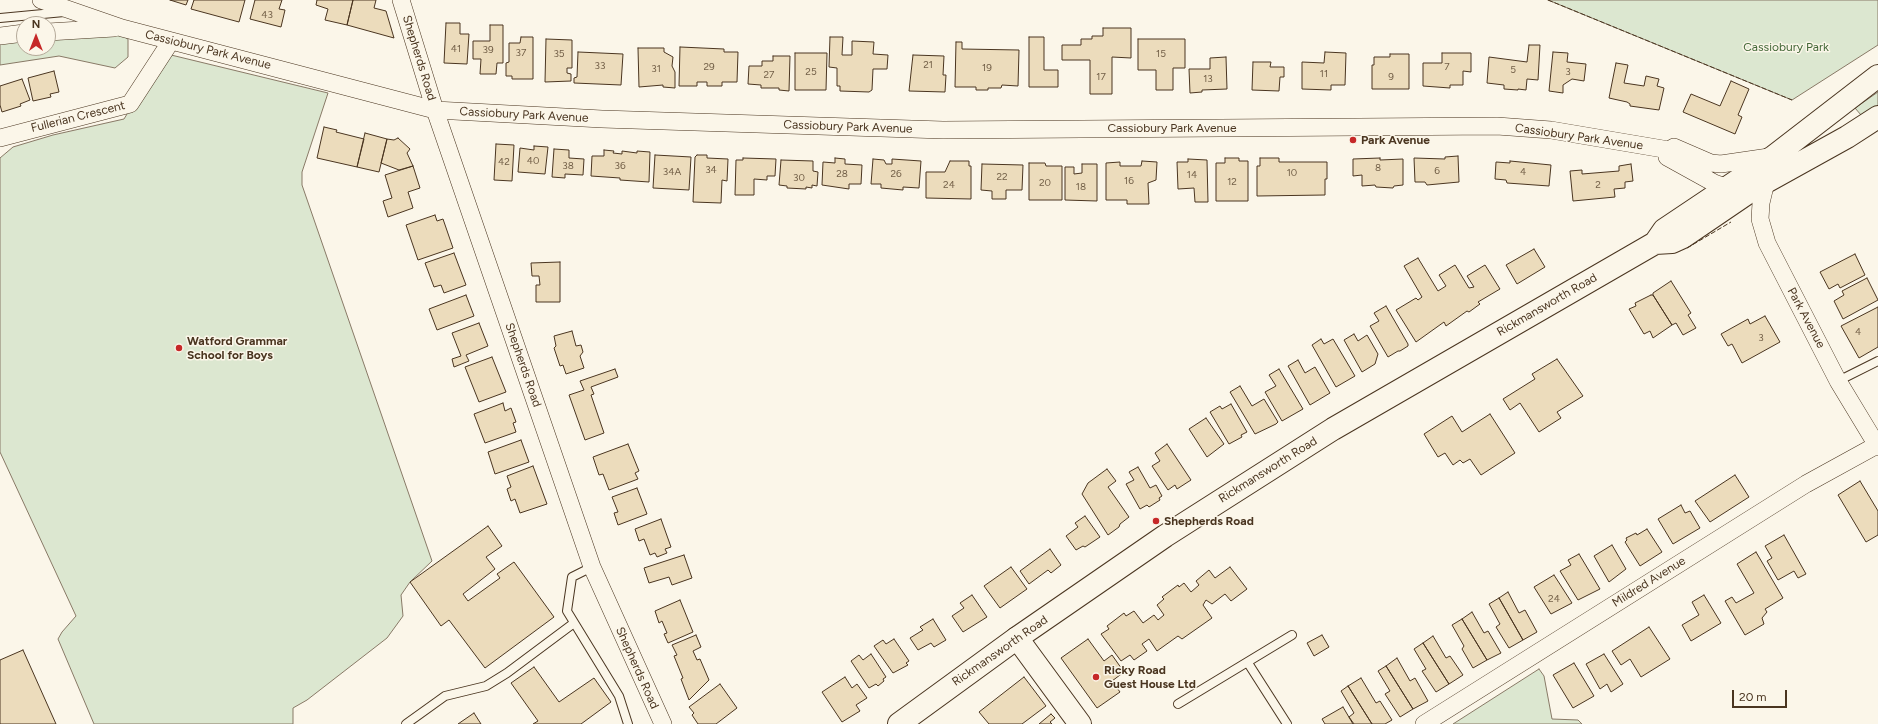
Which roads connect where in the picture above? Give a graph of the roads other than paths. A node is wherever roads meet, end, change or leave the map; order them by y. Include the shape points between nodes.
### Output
1 (41, 0) edge
2 (401, 0) edge
3 (74, 11) junction
4 (0, 18) edge
5 (122, 28) junction
6 (56, 32) edge
7 (16, 34) edge
8 (0, 36) edge
9 (171, 41) junction
10 (1878, 76) edge
11 (435, 110) junction
12 (1878, 117) edge
13 (0, 138) edge
14 (1669, 150) junction
15 (1773, 157) junction
16 (1721, 164) joint
17 (1760, 185) junction
18 (1729, 188) junction
19 (1655, 243) junction
20 (1878, 361) edge
21 (1838, 381) junction
22 (1878, 446) edge
23 (592, 567) junction
24 (574, 622) junction
25 (1292, 635) dead end
26 (1017, 638) junction
27 (1248, 663) junction
28 (1178, 704) dead end
29 (406, 724) edge
30 (628, 724) edge
31 (662, 724) edge
32 (899, 724) edge
33 (1080, 724) edge
34 (1287, 724) edge
35 (1424, 724) edge

1 - 3 street, Cassiobury Park Avenue
2 - 11 street, Shepherds Road
3 - 4 lane
3 - 5 street, Cassiobury Park Avenue
5 - 6 street
5 - 9 street, Cassiobury Park Avenue
7 - 8 street
9 - 11 street, Cassiobury Park Avenue
9 - 13 street, Fullerian Crescent via 130,104
10 - 15 main road, Rickmansworth Road
11 - 14 street, Cassiobury Park Avenue via 602,119 943,130 1497,126 1551,130
11 - 23 street, Shepherds Road
12 - 17 main road, Rickmansworth Road
14 - 16 street, Cassiobury Park Avenue via 1674,146 1711,163
14 - 18 street via 1667,157 1714,183
15 - 16 street, Rickmansworth Road
15 - 18 main road, Rickmansworth Road
17 - 18 street
17 - 19 main road, Rickmansworth Road via 1683,236 1672,242
17 - 21 street, Park Avenue via 1760,219 1767,243
18 - 19 main road, Rickmansworth Road via 1664,230
19 - 26 main road, Rickmansworth Road via 1333,429 1165,536
20 - 21 lane
21 - 22 street, Park Avenue
22 - 35 street, Mildred Avenue via 1806,484
23 - 24 lane via 572,577 567,611
23 - 31 street, Shepherds Road
24 - 29 lane via 486,686 445,696
24 - 30 lane via 619,696
25 - 27 lane
26 - 32 main road, Rickmansworth Road
26 - 33 main road
27 - 28 lane
27 - 34 lane

